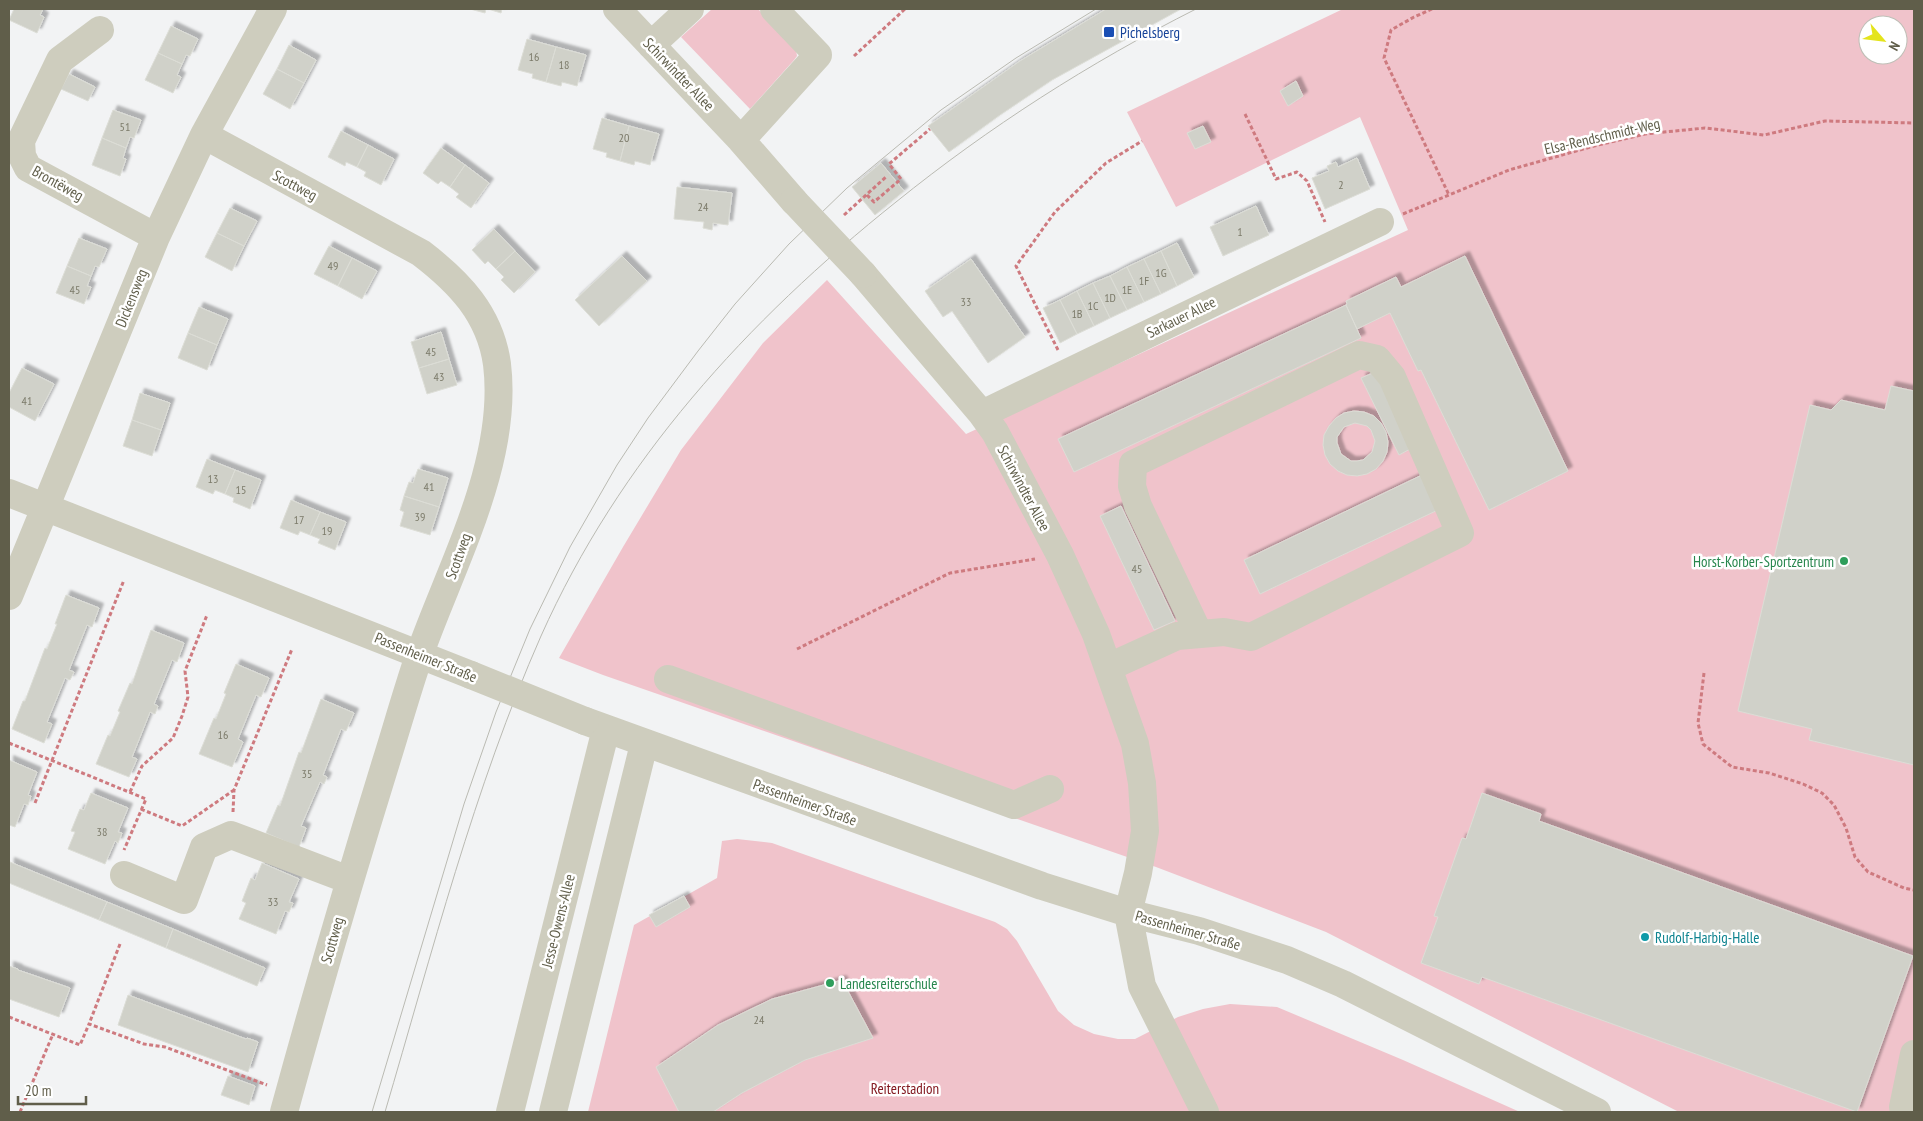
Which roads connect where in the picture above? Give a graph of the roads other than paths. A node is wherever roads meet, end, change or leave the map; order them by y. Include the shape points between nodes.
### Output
1 (273, 9) edge
2 (617, 9) edge
3 (690, 9) edge
4 (774, 9) edge
5 (100, 30) dead end
6 (651, 45) junction
7 (204, 135) junction
8 (741, 140) junction
9 (1388, 219) road end
10 (156, 237) junction
11 (982, 414) junction
12 (9, 493) edge
13 (46, 508) junction
14 (9, 596) edge
15 (1199, 634) junction
16 (420, 655) junction
17 (1109, 667) junction
18 (668, 679) dead end
19 (595, 725) junction
20 (644, 744) junction
21 (1050, 789) dead end
22 (124, 875) road end
23 (349, 880) junction
24 (1128, 913) junction
25 (1914, 1054) edge
26 (284, 1112) edge
27 (510, 1112) edge
28 (553, 1112) edge
29 (1205, 1112) edge
30 (1597, 1112) edge
31 (1914, 1112) edge

1 - 7 street, Dickensweg
2 - 6 street, Schirwindter Allee
3 - 6 street
4 - 8 street via 818,55
5 - 10 street, Brontëweg via 60,60 21,142 22,156 28,168
6 - 8 street, Schirwindter Allee
7 - 10 street, Dickensweg
7 - 16 street, Scottweg via 421,253 449,274 466,294 492,339 497,364 495,443 478,500
8 - 11 street, Schirwindter Allee, bridge via 863,274
9 - 11 street, Sarkauer Allee
10 - 13 street, Dickensweg
11 - 17 street, Schirwindter Allee via 995,432 1060,555
12 - 13 street, Passenheimer Straße
13 - 14 street, Dickensweg
13 - 16 street, Passenheimer Straße
15 - 15 street via 1224,632 1251,637 1460,533 1392,377 1377,359 1359,355 1133,464 1132,486 1138,506
15 - 17 street via 1177,636
16 - 19 street, Passenheimer Straße, bridge
16 - 23 street, Scottweg
17 - 24 street, Schirwindter Allee via 1135,744 1142,783 1145,831
18 - 21 street via 1014,805
19 - 20 street, Passenheimer Straße
19 - 27 street, Jesse-Owens-Allee
20 - 24 street, Passenheimer Straße via 956,856
20 - 28 street
22 - 23 street via 184,900 204,847 231,836
23 - 26 street, Scottweg
24 - 29 street via 1142,986
24 - 30 street, Passenheimer Straße via 1199,931 1287,960 1343,984
25 - 31 street via 1903,1107

